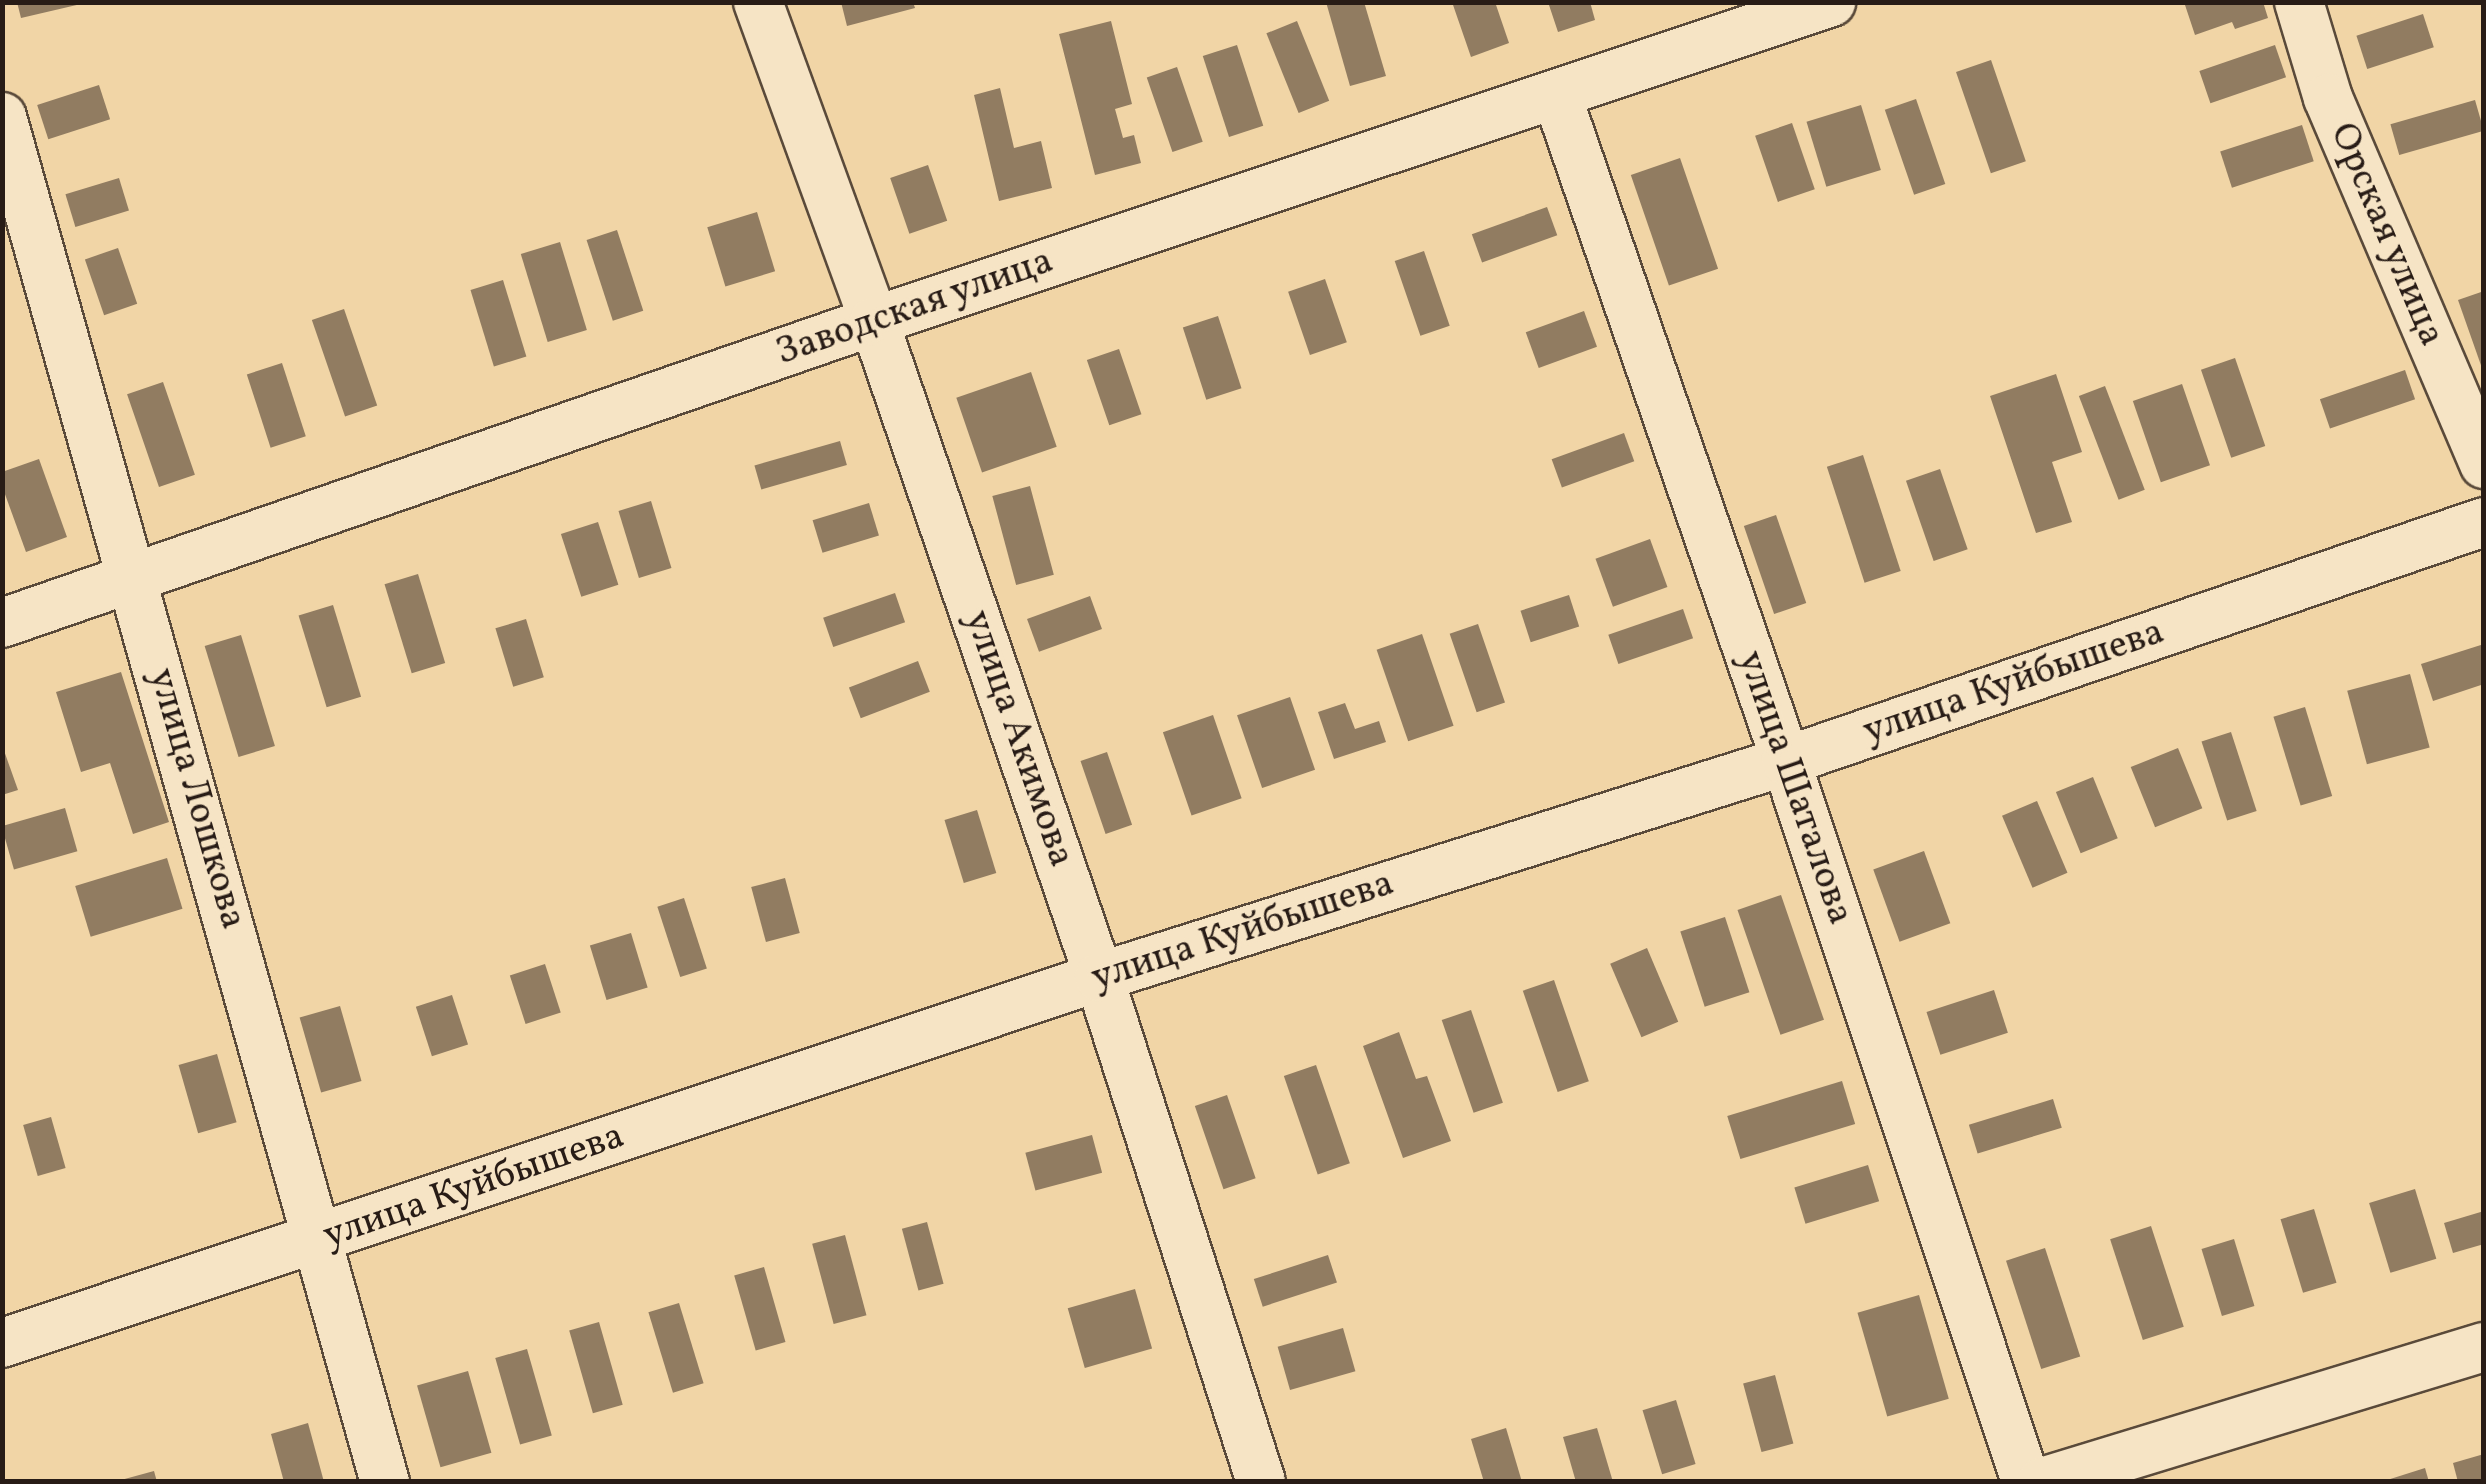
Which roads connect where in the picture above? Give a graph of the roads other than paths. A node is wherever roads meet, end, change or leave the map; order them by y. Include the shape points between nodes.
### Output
1 (758, 2) edge
2 (1830, 2) edge
3 (2299, 2) edge
4 (1557, 96) junction
5 (2, 117) edge
6 (874, 321) junction
7 (2484, 464) edge
8 (2484, 522) edge
9 (133, 577) junction
10 (2, 623) edge
11 (1786, 761) junction
12 (1100, 977) junction
13 (317, 1240) junction
14 (2, 1343) edge
15 (2484, 1347) edge
16 (386, 1482) edge
17 (1261, 1482) edge
18 (2026, 1482) edge
19 (2042, 1482) edge

1 - 6 street, улица Акимова
2 - 4 street, Заводская улица
3 - 7 street, Орская улица via 2328,98
4 - 6 street, Заводская улица
4 - 11 street, улица Шаталова
5 - 9 street, улица Лошкова
6 - 9 street, Заводская улица
6 - 12 street, улица Акимова
8 - 11 street, улица Куйбышева
9 - 10 street, Заводская улица
9 - 13 street, улица Лошкова
11 - 12 street, улица Куйбышева
11 - 18 street, улица Шаталова
12 - 13 street, улица Куйбышева
12 - 17 street, улица Акимова
13 - 14 street, улица Куйбышева
13 - 16 street, улица Лошкова
15 - 19 street

